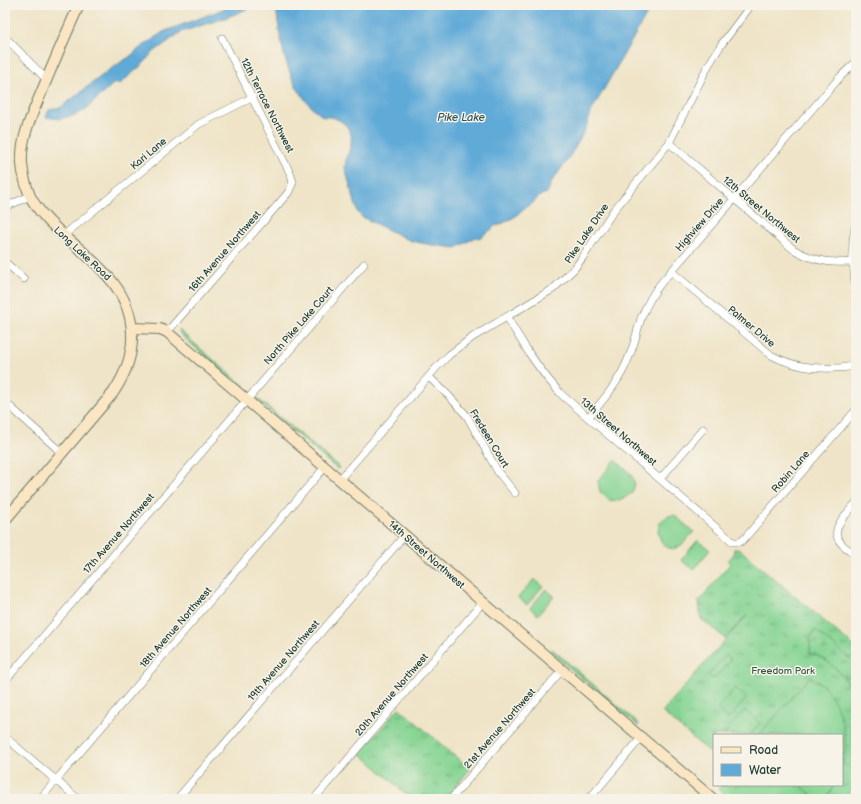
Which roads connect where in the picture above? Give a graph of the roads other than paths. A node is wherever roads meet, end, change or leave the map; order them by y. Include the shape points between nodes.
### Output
1 (79, 5) edge
2 (752, 5) edge
3 (5, 37) edge
4 (222, 38) dead end
5 (856, 62) edge
6 (47, 80) junction
7 (253, 97) junction
8 (669, 143) junction
9 (293, 182) joint
10 (30, 196) junction
11 (734, 199) junction
12 (5, 207) edge
13 (856, 225) edge
14 (64, 236) junction
15 (5, 262) edge
16 (855, 262) edge
17 (364, 264) dead end
18 (671, 271) junction
19 (24, 280) dead end
20 (856, 296) edge
21 (508, 317) junction
22 (132, 328) junction
23 (168, 332) junction
24 (856, 364) edge
25 (429, 377) junction
26 (247, 399) junction
27 (5, 402) edge
28 (856, 410) edge
29 (588, 418) junction
30 (703, 429) dead end
31 (62, 453) junction
32 (326, 467) junction
33 (340, 479) junction
34 (660, 479) junction
35 (515, 493) dead end
36 (856, 503) edge
37 (5, 520) edge
38 (405, 535) junction
39 (736, 542) joint
40 (856, 554) edge
41 (484, 602) junction
42 (562, 670) junction
43 (5, 681) edge
44 (5, 737) edge
45 (641, 738) junction
46 (56, 780) junction
47 (40, 799) edge
48 (78, 799) edge
49 (177, 799) edge
50 (314, 799) edge
51 (451, 799) edge
52 (589, 799) edge
53 (713, 799) edge

1 - 6 street, Long Lake Road
2 - 8 street, Pike Lake Drive via 708,66
3 - 6 street
4 - 7 street, 12th Terrace Northwest
5 - 11 street, Highview Drive
6 - 10 street, Long Lake Road via 27,128 22,150 24,175
7 - 9 street, 12th Terrace Northwest
7 - 14 street, Kari Lane via 199,124
8 - 11 street, 12th Street Northwest
8 - 21 street, Pike Lake Drive via 614,210 574,269 553,289
9 - 23 street, 16th Avenue Northwest via 288,193
10 - 12 street
10 - 14 street, Long Lake Road via 40,212
11 - 16 street, 12th Street Northwest via 804,255 835,263
11 - 18 street, Highview Drive
13 - 16 street via 853,243
14 - 22 street, Long Lake Road via 116,284 127,306
15 - 19 street
16 - 20 street
17 - 26 street, North Pike Lake Court
18 - 24 street, Palmer Drive via 771,356 791,364 815,368 849,367
18 - 29 street, Highview Drive via 648,303 623,371
21 - 25 street, Pike Lake Drive via 460,346
21 - 29 street, 13th Street Northwest via 549,381
22 - 23 street, 14th Street Northwest via 160,328
22 - 31 street, Long Lake Road via 130,355 121,382
23 - 26 street, 14th Street Northwest
25 - 33 street, Pike Lake Drive
25 - 35 street, Fredeen Court via 467,416 498,472
26 - 32 street, 14th Street Northwest
26 - 43 street, 17th Avenue Northwest
27 - 31 street
28 - 39 street, Robin Lane via 744,539
29 - 34 street, 13th Street Northwest
30 - 34 street
31 - 37 street, Long Lake Road
32 - 33 street, 14th Street Northwest
32 - 46 street, 18th Avenue Northwest
33 - 38 street, 14th Street Northwest
34 - 39 street, 13th Street Northwest via 730,540
36 - 40 street via 840,520 837,533 841,544
38 - 41 street, 14th Street Northwest
38 - 49 street, 19th Avenue Northwest
41 - 42 street, 14th Street Northwest
41 - 50 street, 20th Avenue Northwest
42 - 45 street, 14th Street Northwest
42 - 51 street, 21st Avenue Northwest
44 - 46 street
45 - 52 street
45 - 53 street, 14th Street Northwest
46 - 47 street, 18th Avenue Northwest
46 - 48 street

